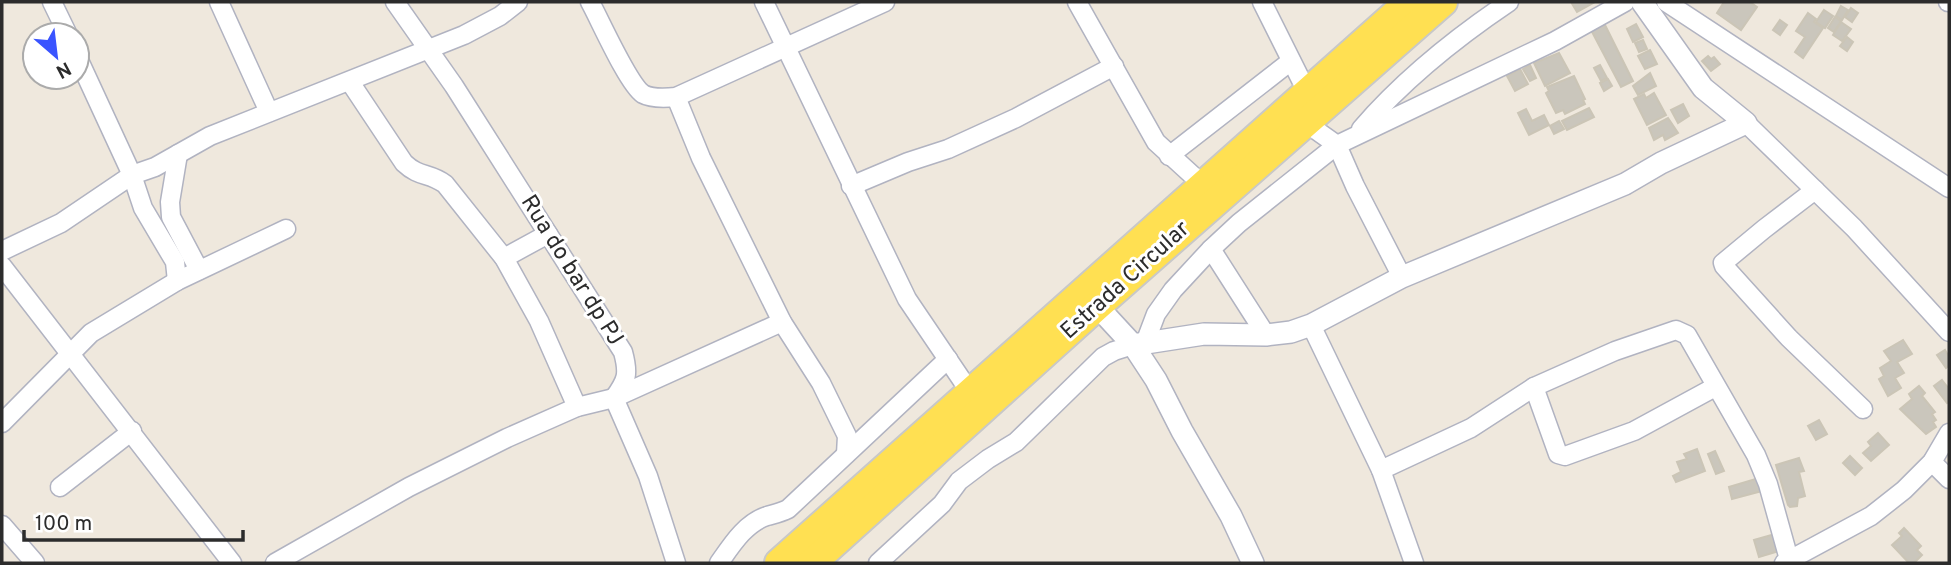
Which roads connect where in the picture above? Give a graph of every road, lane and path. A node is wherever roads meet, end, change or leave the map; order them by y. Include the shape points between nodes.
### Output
1 (52, 2) edge
2 (219, 2) edge
3 (396, 2) edge
4 (518, 2) edge
5 (590, 2) edge
6 (764, 2) edge
7 (885, 2) edge
8 (1077, 2) edge
9 (1262, 2) edge
10 (1277, 2) edge
11 (1409, 2) edge
12 (1443, 2) edge
13 (1509, 2) edge
14 (1625, 2) edge
15 (1642, 2) edge
16 (1666, 2) edge
17 (1271, 19) junction
18 (61, 21) edge
19 (784, 47) junction
20 (431, 50) junction
21 (1292, 61) junction
22 (1114, 66) junction
23 (350, 82) junction
24 (91, 86) edge
25 (1308, 94) junction
26 (676, 97) junction
27 (269, 112) junction
28 (1306, 122) junction
29 (1746, 124) junction
30 (1356, 135) junction
31 (1337, 145) junction
32 (178, 154) junction
33 (1169, 156) junction
34 (131, 175) junction
35 (1202, 184) junction
36 (851, 186) junction
37 (1949, 188) edge
38 (1815, 190) junction
39 (286, 229) dead end
40 (548, 234) junction
41 (1211, 249) junction
42 (2, 251) edge
43 (503, 258) junction
44 (2, 266) edge
45 (199, 270) junction
46 (1402, 277) junction
47 (177, 281) junction
48 (1097, 306) junction
49 (782, 322) junction
50 (1311, 325) junction
51 (1949, 332) edge
52 (1266, 335) junction
53 (1139, 344) junction
54 (68, 354) junction
55 (948, 359) junction
56 (1534, 387) junction
57 (1715, 387) junction
58 (970, 392) junction
59 (614, 398) junction
60 (577, 407) junction
61 (1863, 409) dead end
62 (2, 423) edge
63 (132, 431) junction
64 (1949, 433) edge
65 (853, 443) junction
66 (1932, 462) junction
67 (1381, 470) junction
68 (1949, 479) edge
69 (60, 487) dead end
70 (2, 525) edge
71 (35, 563) edge
72 (232, 563) edge
73 (275, 563) edge
74 (676, 563) edge
75 (719, 563) edge
76 (779, 563) edge
77 (812, 563) edge
78 (878, 563) edge
79 (1253, 563) edge
80 (1414, 563) edge
81 (1788, 563) edge

1 - 18 street
2 - 27 street
3 - 20 street, Rua do bar dp PJ
4 - 20 street via 500,16
5 - 26 street via 642,94
6 - 19 street
7 - 19 street
8 - 22 street
9 - 17 street
10 - 17 street
11 - 25 main road, Estrada Circular
12 - 28 main road, Estrada Circular
13 - 30 street via 1412,75
14 - 30 street via 1522,57
15 - 29 street via 1703,88
16 - 37 street
17 - 21 street
19 - 26 street
19 - 36 street
20 - 23 street
20 - 40 street, Rua do bar dp PJ
21 - 25 street
21 - 33 street
22 - 33 street via 1156,142
22 - 36 street via 960,144
23 - 27 street
23 - 43 street via 404,163 415,173 445,184
24 - 34 street
25 - 35 main road, Estrada Circular
26 - 49 street
27 - 32 street
28 - 31 street
28 - 48 main road, Estrada Circular
29 - 38 street
29 - 46 street via 1625,184
30 - 31 street
31 - 41 street
31 - 46 street
32 - 34 street
32 - 45 street via 171,217
33 - 35 street
34 - 42 street via 61,223
34 - 47 street via 143,208 175,262
35 - 58 main road, Estrada Circular
36 - 55 street via 907,299
38 - 51 street
38 - 61 street via 1723,263 1789,338
39 - 45 street
40 - 43 street
40 - 59 street, Rua do bar dp PJ via 623,352 625,382
41 - 52 street
41 - 53 street via 1173,290
43 - 60 street via 539,321
44 - 54 street
45 - 47 street
46 - 50 street
47 - 54 street via 91,333
48 - 53 street
48 - 77 main road, Estrada Circular
49 - 59 street
49 - 65 street
50 - 52 street
50 - 67 street
52 - 53 street via 1204,334
53 - 78 street via 1102,357 1016,442 960,481 942,504
53 - 79 street
54 - 62 street
54 - 63 street
55 - 58 street
55 - 65 street
56 - 57 street via 1676,330 1687,335
56 - 57 street via 1558,454 1565,456 1634,431
56 - 67 street via 1471,428
57 - 81 street via 1756,455
58 - 76 main road, Estrada Circular
59 - 60 street
59 - 74 street via 648,476
60 - 73 street via 409,487
63 - 69 street
63 - 72 street
64 - 66 street
65 - 75 street via 788,509 765,516 733,541
66 - 68 street
66 - 81 street via 1871,516
67 - 80 street
70 - 71 street

